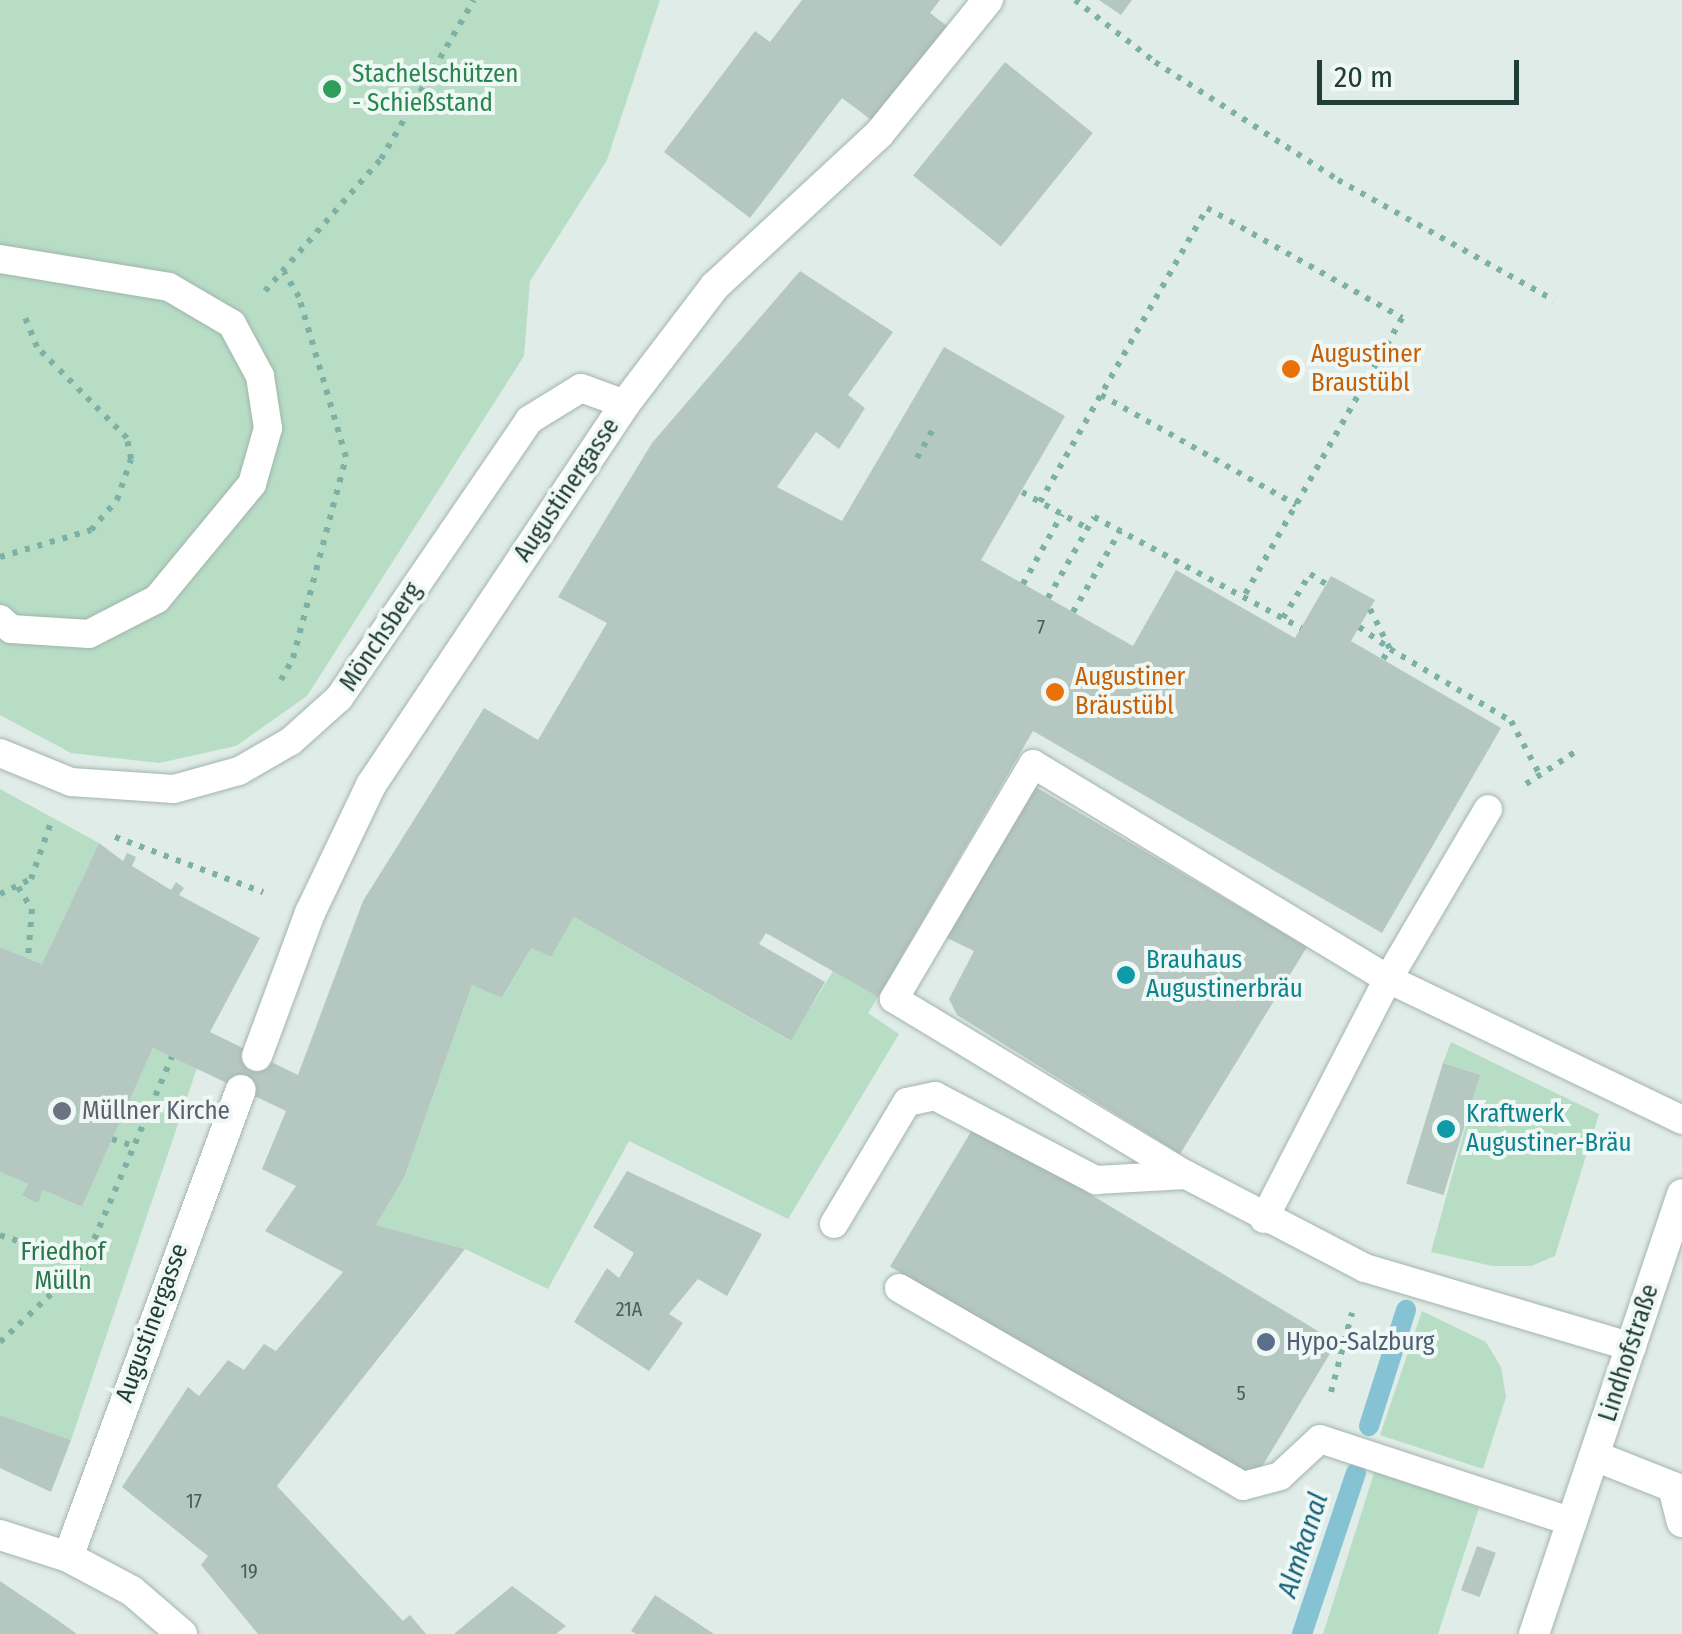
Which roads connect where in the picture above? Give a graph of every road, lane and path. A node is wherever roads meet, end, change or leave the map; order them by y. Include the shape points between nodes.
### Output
1 (474, 0) edge
2 (988, 0) edge
3 (1075, 0) edge
4 (0, 259) edge
5 (34, 264) junction
6 (284, 272) junction
7 (260, 296) dead end
8 (1554, 300) dead end
9 (1101, 395) junction
10 (625, 404) junction
11 (936, 426) dead end
12 (917, 458) dead end
13 (1022, 492) dead end
14 (1040, 502) junction
15 (1296, 505) junction
16 (1062, 514) junction
17 (1087, 528) junction
18 (1120, 532) junction
19 (0, 557) edge
20 (1023, 584) dead end
21 (1326, 584) dead end
22 (1244, 596) junction
23 (1048, 598) dead end
24 (1370, 609) dead end
25 (1073, 612) dead end
26 (1283, 618) junction
27 (0, 620) edge
28 (1359, 627) dead end
29 (1301, 628) dead end
30 (1390, 649) junction
31 (1383, 659) dead end
32 (291, 741) junction
33 (0, 752) edge
34 (1540, 775) dead end
35 (1488, 809) dead end
36 (53, 818) dead end
37 (103, 832) dead end
38 (240, 882) dead end
39 (18, 887) junction
40 (0, 894) edge
41 (28, 958) dead end
42 (1388, 979) junction
43 (256, 1056) dead end
44 (172, 1057) dead end
45 (241, 1090) dead end
46 (1682, 1120) edge
47 (112, 1140) dead end
48 (134, 1146) junction
49 (1186, 1176) junction
50 (1682, 1194) edge
51 (1264, 1218) junction
52 (834, 1224) dead end
53 (0, 1235) edge
54 (84, 1263) junction
55 (1364, 1268) junction
56 (899, 1288) dead end
57 (0, 1342) edge
58 (1632, 1347) junction
59 (1320, 1438) junction
60 (1595, 1456) junction
61 (1572, 1522) junction
62 (1682, 1522) edge
63 (0, 1536) edge
64 (68, 1557) junction
65 (182, 1634) edge
66 (1534, 1634) edge

1 - 6 path via 380,158
2 - 10 street, Augustinergasse via 879,134 715,286
3 - 8 path via 1155,62 1338,180
4 - 5 lane
5 - 19 path via 21,307 37,347 127,438 130,459 117,500 91,530
5 - 27 lane via 168,287 232,324 260,376 268,428 252,484 157,599 88,634 11,629
6 - 7 path
6 - 32 path via 299,297 346,457 293,658 271,699
9 - 14 path
9 - 15 path
9 - 15 path via 1207,208 1386,308 1402,318
10 - 32 lane, Mönchsberg via 581,388 529,420 339,698
10 - 43 street, Augustinergasse via 372,785 310,913
11 - 12 path
13 - 14 path
14 - 16 path
15 - 22 path
16 - 17 path
16 - 20 path
17 - 18 path via 1094,516
17 - 23 path
18 - 22 path
18 - 25 path
21 - 26 path via 1310,574
22 - 26 path
24 - 30 path
26 - 29 path
28 - 30 path
30 - 31 path
30 - 34 path via 1511,721
32 - 33 lane, Mönchsberg via 238,771 174,789 71,782
35 - 42 lane
36 - 39 path via 31,880
37 - 38 path
39 - 40 path
39 - 41 path via 32,909
42 - 46 lane
42 - 49 lane via 1032,764 894,999
42 - 51 lane
44 - 48 path
45 - 64 street, Augustinergasse
47 - 48 path
48 - 54 path
49 - 51 lane
49 - 52 lane via 1096,1180 935,1096 906,1102
50 - 58 street, Lindhofstraße
51 - 55 lane
53 - 54 path
54 - 57 path
55 - 58 lane
55 - 59 path
56 - 59 lane via 1243,1486 1280,1476
58 - 60 street, Lindhofstraße
59 - 61 lane
60 - 61 street, Lindhofstraße
60 - 62 street, Lindhofstraße via 1673,1487
61 - 66 street, Lindhofstraße
63 - 64 street
64 - 65 street via 132,1591

